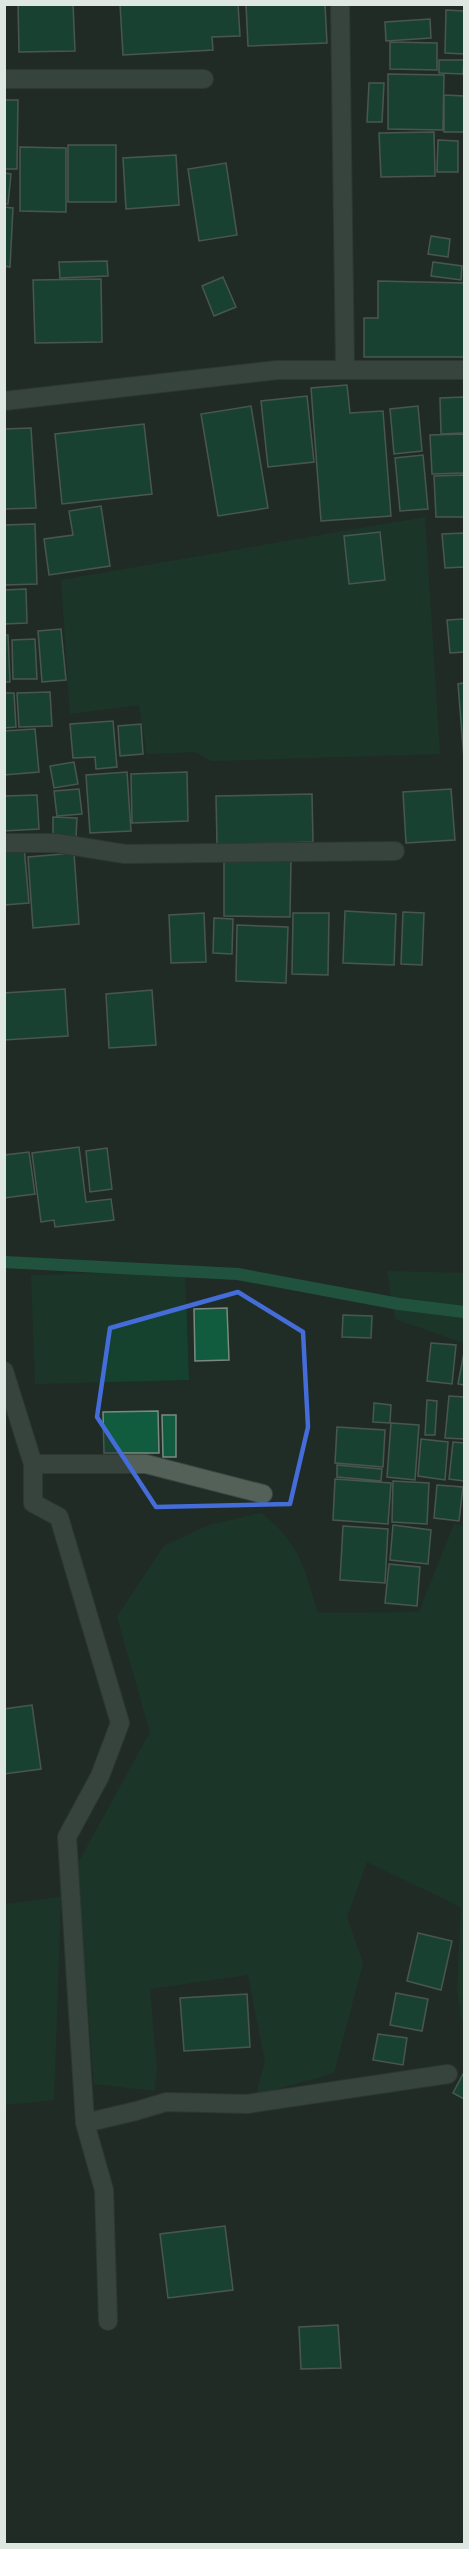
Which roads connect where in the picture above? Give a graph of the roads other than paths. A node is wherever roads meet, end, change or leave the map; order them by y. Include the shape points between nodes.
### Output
1 (340, 4) edge
2 (4, 79) edge
3 (204, 79) dead end
4 (345, 368) junction
5 (465, 370) edge
6 (4, 401) edge
7 (4, 843) edge
8 (395, 851) dead end
9 (4, 1371) edge
10 (33, 1464) junction
11 (264, 1494) dead end
12 (447, 2074) dead end
13 (85, 2123) junction
14 (108, 2322) dead end

1 - 4 street
2 - 3 street
4 - 5 street
4 - 6 street via 277,370
7 - 8 street via 56,843 125,854
9 - 10 street
10 - 11 street via 146,1464
10 - 13 street via 33,1503 58,1517 120,1723 100,1776 67,1837
12 - 13 street via 247,2104 166,2102
13 - 14 street via 104,2190

